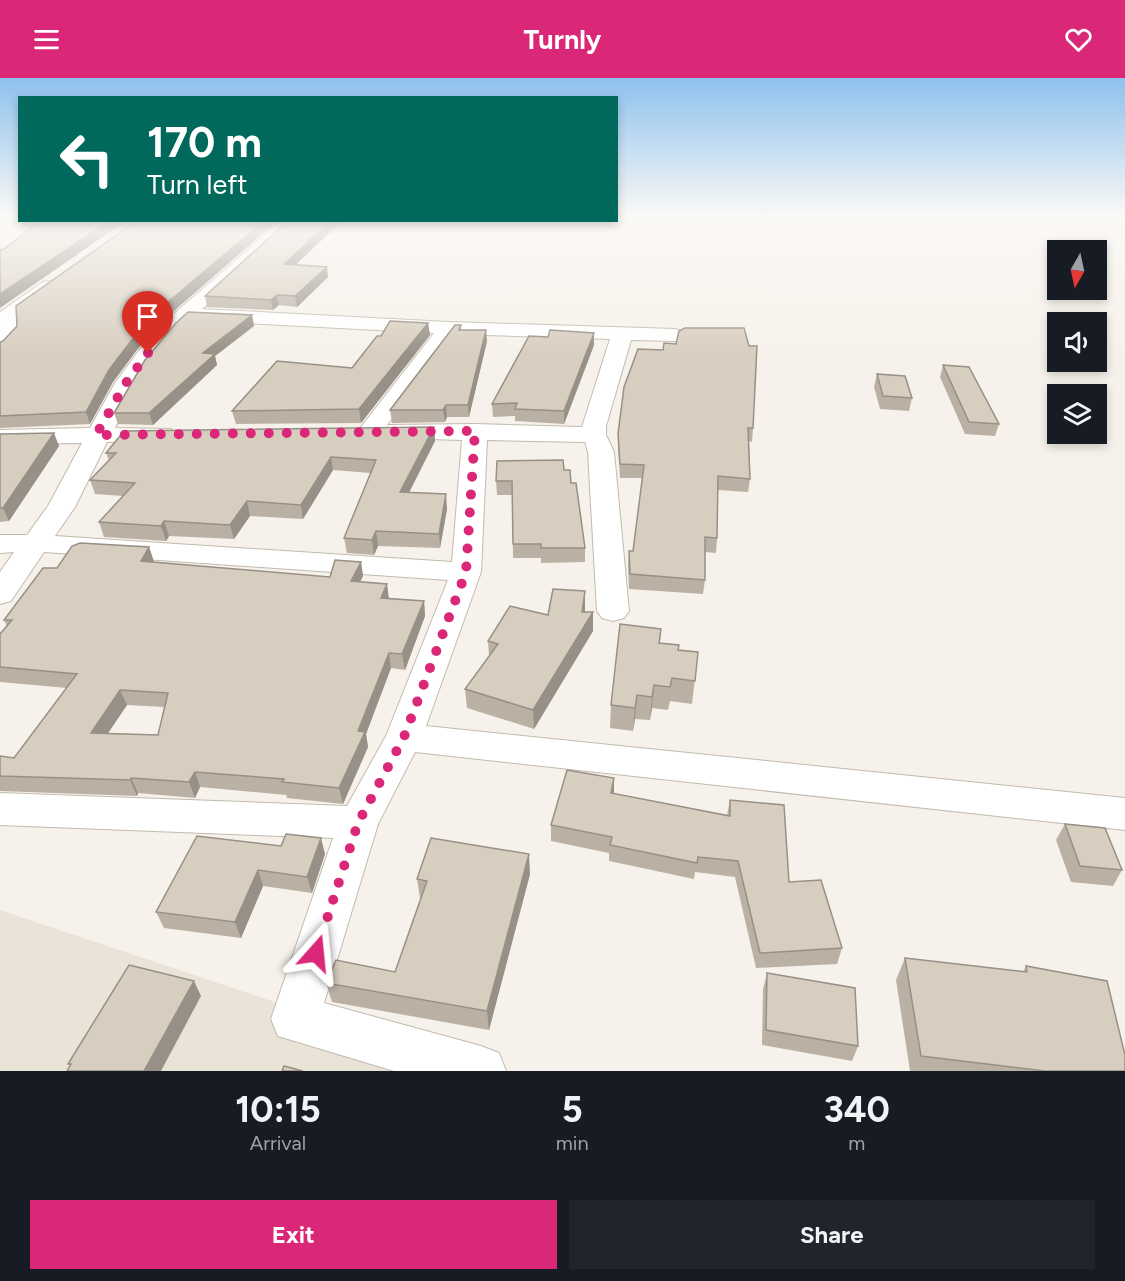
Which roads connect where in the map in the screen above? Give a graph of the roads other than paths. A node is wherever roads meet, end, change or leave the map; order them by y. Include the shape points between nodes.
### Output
1 (242, 263) edge
2 (66, 274) edge
3 (183, 314) junction
4 (449, 328) junction
5 (622, 334) junction
6 (675, 335) edge
7 (0, 346) edge
8 (475, 431) junction
9 (180, 434) edge
10 (96, 435) junction
11 (594, 435) junction
12 (0, 438) edge
13 (36, 543) junction
14 (0, 544) edge
15 (466, 572) junction
16 (0, 594) edge
17 (613, 612) dead end
18 (404, 737) junction
19 (0, 809) edge
20 (1125, 814) edge
21 (358, 823) junction
22 (481, 1071) edge

1 - 3 street
2 - 7 street via 8,314 10,336
3 - 4 street
3 - 10 street via 159,338 126,383
4 - 5 street
4 - 8 street via 358,431
5 - 6 street
5 - 11 street
8 - 11 street
8 - 15 street
9 - 10 street
10 - 12 street
10 - 13 street via 61,507
11 - 17 street via 601,452
13 - 14 street
13 - 15 street
13 - 16 street
15 - 18 street
18 - 20 street
18 - 21 street
19 - 21 street
21 - 22 street via 295,1019

